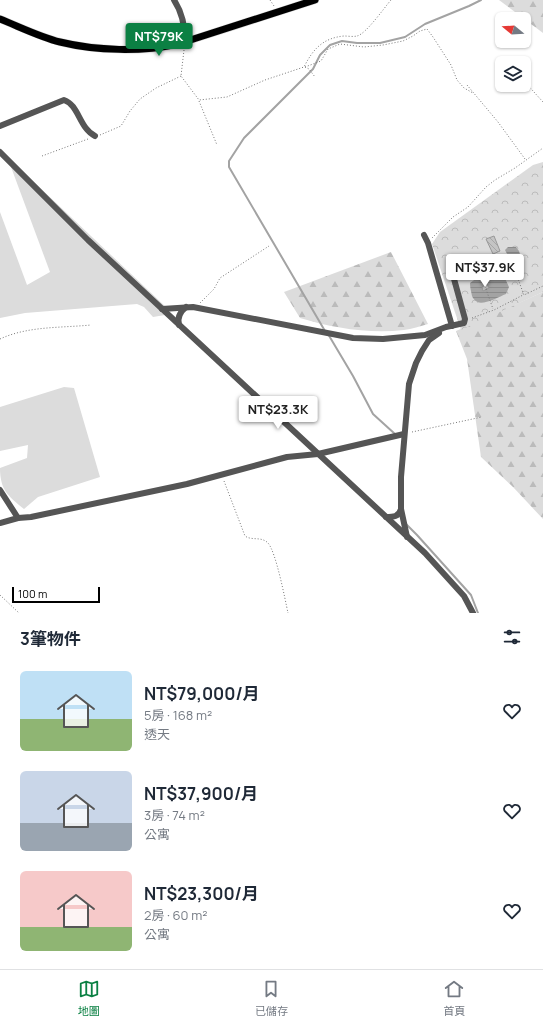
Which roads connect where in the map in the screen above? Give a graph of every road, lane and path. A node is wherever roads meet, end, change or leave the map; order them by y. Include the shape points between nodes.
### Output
1 (174, 0) edge
2 (315, 0) edge
3 (391, 0) edge
4 (0, 19) edge
5 (185, 41) junction
6 (304, 67) junction
7 (181, 76) junction
8 (315, 77) dead end
9 (467, 85) dead end
10 (531, 89) edge
11 (473, 93) junction
12 (199, 100) junction
13 (543, 102) edge
14 (0, 126) edge
15 (95, 136) junction
16 (218, 145) dead end
17 (543, 148) edge
18 (0, 152) edge
19 (42, 156) dead end
20 (526, 160) junction
21 (424, 235) dead end
22 (428, 242) junction
23 (269, 246) dead end
24 (459, 260) dead end
25 (485, 285) dead end
26 (543, 286) edge
27 (486, 289) dead end
28 (524, 295) junction
29 (186, 307) junction
30 (197, 308) junction
31 (162, 310) junction
32 (494, 310) junction
33 (466, 319) junction
34 (91, 325) dead end
35 (179, 325) junction
36 (449, 327) junction
37 (415, 336) junction
38 (0, 339) edge
39 (422, 351) junction
40 (482, 417) dead end
41 (404, 434) junction
42 (318, 454) junction
43 (218, 476) junction
44 (0, 490) edge
45 (401, 510) junction
46 (386, 517) junction
47 (18, 518) junction
48 (0, 523) edge
49 (407, 537) junction
50 (0, 595) edge
51 (19, 613) edge
52 (288, 613) edge
53 (473, 613) edge

1 - 5 street via 185,29
2 - 5 main road
3 - 6 path via 365,32 357,36 324,41 315,48
4 - 5 main road via 59,42 82,46 112,49 145,48 164,47
5 - 7 path
6 - 8 path
6 - 11 path via 321,61 328,49 340,44 364,47 394,44 426,29 451,65 457,80
6 - 12 path via 265,80 227,97
7 - 12 path
7 - 15 path via 140,99 121,126
9 - 11 path
10 - 13 path
11 - 20 path
12 - 16 path
14 - 15 street via 64,100 70,102 88,132
15 - 19 path
17 - 20 path
18 - 31 street
20 - 22 path via 486,187 468,207 453,216
21 - 22 street
22 - 36 street
23 - 30 path via 220,278
24 - 33 street via 453,263 451,268
25 - 28 path via 478,269 503,259 508,274 518,279
26 - 28 path
27 - 32 path
28 - 32 path
29 - 30 street
29 - 31 street
29 - 35 street via 180,314
30 - 37 street via 353,338
31 - 35 street
32 - 33 path
33 - 36 street via 464,323
34 - 38 path via 27,330
35 - 42 street
36 - 37 street
36 - 39 street via 430,340
37 - 39 street via 421,341
39 - 41 street via 409,384
40 - 41 path
41 - 42 street
41 - 45 street
42 - 43 street via 287,457
42 - 46 street
43 - 47 street
43 - 52 path via 224,479 245,536 258,537 269,544
44 - 47 street
45 - 46 street via 396,516
45 - 49 street
46 - 49 street
47 - 48 street
49 - 53 street via 464,596
50 - 51 path

